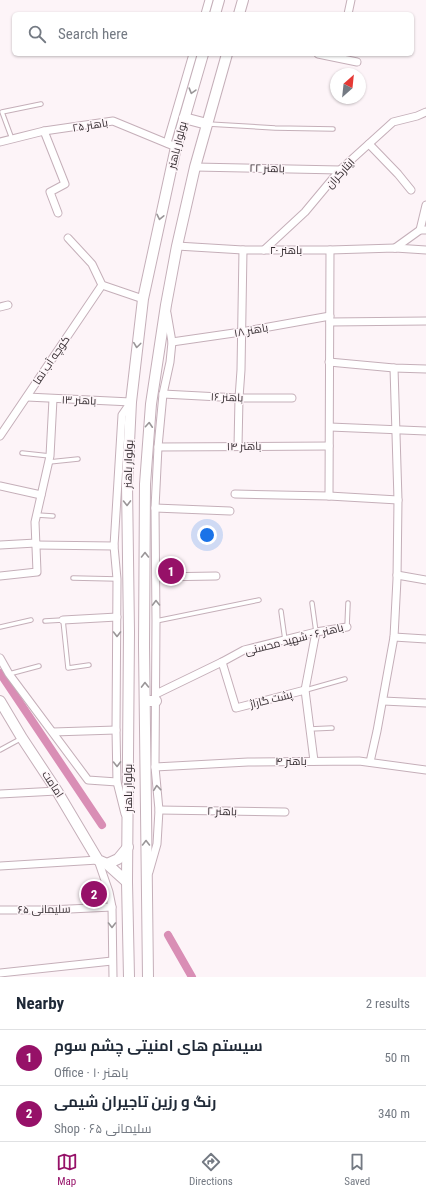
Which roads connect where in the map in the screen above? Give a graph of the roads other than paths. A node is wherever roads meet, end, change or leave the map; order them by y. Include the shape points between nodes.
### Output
1 (209, 0) edge
2 (219, 0) edge
3 (243, 0) edge
4 (351, 0) edge
5 (205, 12) edge
6 (216, 12) edge
7 (240, 12) edge
8 (348, 12) edge
9 (193, 56) edge
10 (202, 56) edge
11 (226, 56) edge
12 (340, 56) edge
13 (357, 62) dead end
14 (41, 104) dead end
15 (426, 112) edge
16 (418, 116) junction
17 (184, 118) junction
18 (426, 120) edge
19 (207, 124) junction
20 (333, 129) dead end
21 (44, 131) junction
22 (12, 140) junction
23 (0, 142) edge
24 (369, 144) junction
25 (172, 145) junction
26 (194, 167) junction
27 (340, 170) junction
28 (411, 190) dead end
29 (426, 205) edge
30 (58, 213) dead end
31 (423, 230) edge
32 (68, 238) dead end
33 (177, 246) junction
34 (395, 248) junction
35 (243, 250) junction
36 (264, 250) junction
37 (330, 250) junction
38 (426, 250) edge
39 (102, 285) junction
40 (143, 299) junction
41 (8, 305) dead end
42 (166, 305) junction
43 (0, 307) edge
44 (330, 319) junction
45 (426, 321) edge
46 (242, 332) junction
47 (172, 342) junction
48 (329, 362) junction
49 (394, 368) junction
50 (426, 369) edge
51 (163, 394) junction
52 (27, 397) junction
53 (239, 398) junction
54 (292, 398) dead end
55 (53, 399) junction
56 (131, 402) junction
57 (330, 427) junction
58 (395, 429) junction
59 (426, 431) edge
60 (0, 436) edge
61 (238, 446) junction
62 (329, 446) junction
63 (158, 447) junction
64 (22, 454) dead end
65 (49, 459) junction
66 (78, 459) dead end
67 (122, 484) junction
68 (0, 486) edge
69 (235, 494) dead end
70 (40, 496) junction
71 (329, 496) junction
72 (398, 500) junction
73 (155, 508) junction
74 (230, 511) dead end
75 (37, 515) junction
76 (54, 516) dead end
77 (0, 544) edge
78 (36, 544) junction
79 (114, 546) junction
80 (397, 575) junction
81 (0, 576) edge
82 (216, 576) dead end
83 (156, 577) junction
84 (73, 578) dead end
85 (117, 579) junction
86 (426, 580) edge
87 (259, 600) dead end
88 (312, 603) dead end
89 (348, 603) dead end
90 (281, 611) dead end
91 (117, 617) junction
92 (31, 620) dead end
93 (63, 620) junction
94 (45, 621) dead end
95 (156, 621) junction
96 (0, 627) edge
97 (347, 627) joint
98 (145, 631) junction
99 (129, 632) junction
100 (316, 632) junction
101 (394, 637) junction
102 (286, 640) junction
103 (426, 640) edge
104 (129, 646) junction
105 (144, 646) junction
106 (0, 658) edge
107 (222, 662) junction
108 (89, 665) dead end
109 (39, 666) dead end
110 (9, 674) junction
111 (345, 679) dead end
112 (305, 690) junction
113 (156, 697) junction
114 (0, 701) edge
115 (145, 701) junction
116 (383, 701) junction
117 (426, 703) edge
118 (3, 712) edge
119 (332, 728) dead end
120 (310, 729) junction
121 (116, 730) junction
122 (53, 732) junction
123 (22, 738) junction
124 (0, 750) edge
125 (314, 761) junction
126 (370, 762) junction
127 (155, 767) junction
128 (426, 770) edge
129 (117, 782) junction
130 (57, 791) junction
131 (0, 794) edge
132 (160, 810) junction
133 (286, 812) dead end
134 (127, 825) junction
135 (128, 847) junction
136 (102, 862) junction
137 (0, 866) edge
138 (127, 882) junction
139 (146, 882) junction
140 (112, 907) junction
141 (0, 910) edge
142 (112, 961) junction
143 (0, 973) edge
144 (113, 977) edge
145 (129, 977) edge
146 (148, 977) edge

1 - 5 street
2 - 6 main road
3 - 7 main road
4 - 8 street
9 - 25 street
10 -> 17 main road, بولوار باهنر
11 - 19 main road, بولوار باهنر
12 - 13 street
14 - 22 lane via 2,112
15 - 16 street, ایثارگران
16 - 18 street
16 - 24 street, ایثارگران via 393,122
17 - 19 main road
17 - 25 main road, بولوار باهنر
19 - 20 lane
19 - 26 main road, بولوار باهنر
21 - 22 street, باهنر ۲۵
21 - 25 street, باهنر ۲۵ via 113,121
21 - 30 street via 66,184 50,192
22 - 23 street, باهنر ۲۵
24 - 27 street, ایثارگران
24 - 28 street
25 -> 40 main road, بولوار باهنر
26 - 27 street, باهنر ۲۲
26 - 33 main road, بولوار باهنر
27 - 36 street, ایثارگران via 305,212
29 - 31 street
31 - 34 street
32 - 39 street via 92,264
33 - 35 street, باهنر ۲۰
33 - 42 main road, بولوار باهنر
34 - 37 street, باهنر ۲۰
34 - 38 street, باهنر ۲۰
35 - 36 street, باهنر ۲۰
35 - 46 street
36 - 37 street, باهنر ۲۰
37 - 44 street
39 - 40 street
39 - 52 street, کوچه آب نما
40 -> 56 main road, بولوار باهنر
41 - 43 street
42 - 47 street
98 -> 42 main road, بولوار باهنر via 145,484 151,404
44 - 45 street, باهنر ۱۸
44 - 46 street, باهنر ۱۸
44 - 48 street
46 - 47 street, باهنر ۱۸
46 - 53 street
47 - 51 street
48 - 49 street
48 - 57 street
49 - 50 street
49 - 58 street
51 - 53 street, باهنر ۱۶
51 - 63 street
52 - 55 street, باهنر ۱۳
52 - 60 street, کوچه آب نما
53 - 54 street, باهنر ۱۶
53 - 61 street
55 - 56 street, باهنر ۱۳
55 - 65 street
56 - 67 main road, بولوار باهنر
57 - 58 street
57 - 62 street
58 - 59 street
58 - 72 street
61 - 62 street, باهنر ۱۴
61 - 63 street, باهنر ۱۴
62 - 71 street
63 - 73 street
64 - 65 lane
65 - 66 lane
65 - 70 street
67 - 79 street
67 -> 99 main road, بولوار باهنر
68 - 70 street
69 - 71 street
70 - 75 street
71 - 72 street
72 - 80 street
73 - 74 street
73 - 83 street
75 - 76 lane
75 - 78 street
77 - 78 street
78 - 79 street
78 - 81 street via 37,572
79 - 85 street
80 - 86 street
80 - 101 street
82 - 83 street
95 -> 83 street
84 - 85 lane
85 - 91 street
87 - 95 lane
88 - 100 lane
89 - 97 lane, باهنر ۶ - شهید محسنی
90 - 102 lane
91 - 93 street
91 -> 121 street
92 - 96 lane
93 - 94 lane
93 - 108 lane via 68,668
95 - 113 street
97 - 100 street, باهنر ۶ - شهید محسنی
98 - 99 main road via 137,634
98 - 105 main road, بولوار باهنر
99 - 104 main road, بولوار باهنر
100 - 102 street, باهنر ۶ - شهید محسنی
100 - 112 street
101 - 103 street
101 - 116 street
102 - 107 street, باهنر ۶ - شهید محسنی via 244,650
104 - 105 main road via 137,643
104 - 134 main road, بولوار باهنر
115 -> 105 main road, بولوار باهنر
106 - 110 street
107 - 112 street, پشت گاراژ via 236,708
107 - 113 street, باهنر ۶ - شهید محسنی
109 - 110 lane
110 - 122 street
111 - 112 lane
112 - 120 street
113 - 115 main road
113 - 127 street
114 - 118 main road, امامت
139 -> 115 main road, بولوار باهنر
116 - 117 street
116 - 126 street
118 - 123 main road, امامت
119 - 120 lane
120 - 125 street
121 - 122 street
121 -> 129 street
122 - 129 street via 88,780
123 - 124 lane
123 - 130 main road, امامت
125 - 126 street, باهنر ۴
125 - 127 street, باهنر ۴
126 - 128 street, باهنر ۴
132 -> 127 street
129 - 134 street
130 - 131 street
130 - 136 main road, امامت
132 - 133 street, باهنر ۲
132 - 139 street via 157,844
134 - 135 main road, بولوار باهنر
135 - 136 main road via 118,859
135 - 138 main road, بولوار باهنر
136 - 137 street
136 - 138 main road, امامت
136 - 140 street
138 - 145 main road, بولوار باهنر
139 - 146 main road, بولوار باهنر
140 - 141 street, سلیمانی ۶۵
140 -> 142 street
142 - 143 street
142 - 144 street

